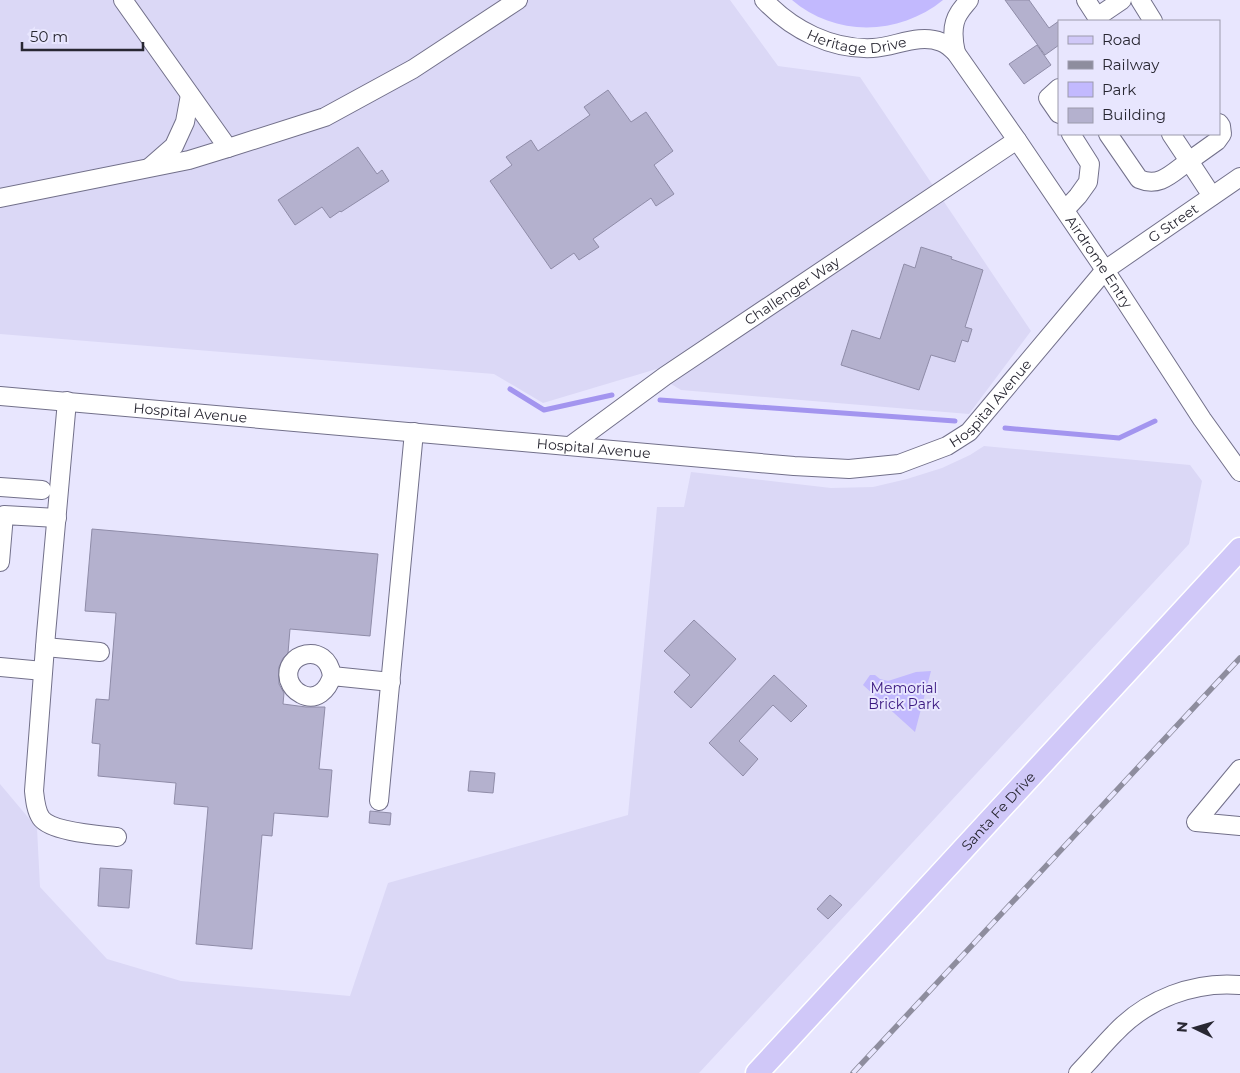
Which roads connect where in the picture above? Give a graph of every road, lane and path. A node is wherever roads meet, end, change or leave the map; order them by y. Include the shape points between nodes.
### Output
1 (124, 0) edge
2 (518, 0) edge
3 (764, 0) edge
4 (969, 0) edge
5 (1086, 0) edge
6 (1122, 0) edge
7 (1140, 0) edge
8 (1098, 19) edge
9 (1152, 20) edge
10 (956, 53) junction
11 (1058, 89) edge
12 (190, 95) junction
13 (1058, 113) edge
14 (1220, 124) edge
15 (1073, 135) edge
16 (1109, 135) edge
17 (1172, 135) edge
18 (1017, 140) junction
19 (228, 148) junction
20 (1189, 161) junction
21 (148, 168) junction
22 (1240, 177) edge
23 (1212, 196) junction
24 (0, 198) edge
25 (1065, 210) junction
26 (1105, 270) junction
27 (0, 396) edge
28 (67, 401) junction
29 (414, 432) junction
30 (570, 446) junction
31 (1240, 472) edge
32 (0, 487) edge
33 (42, 490) dead end
34 (57, 518) junction
35 (1240, 549) edge
36 (0, 562) edge
37 (45, 647) junction
38 (100, 652) dead end
39 (0, 667) edge
40 (43, 671) junction
41 (332, 676) dead end
42 (391, 682) junction
43 (1240, 769) edge
44 (379, 801) dead end
45 (1240, 826) edge
46 (117, 837) dead end
47 (1240, 985) edge
48 (757, 1073) edge
49 (1078, 1073) edge

1 - 12 street
2 - 19 street via 413,69 325,117
3 - 10 street, Heritage Drive via 791,24 838,44 873,48 928,39 942,42
4 - 10 street via 956,20 953,36
5 - 8 street
6 - 8 street
7 - 9 street
10 - 18 street, Airdrome Entry
11 - 13 street via 1048,98
12 - 19 street
12 - 21 street via 186,122 174,146
14 - 20 street via 1222,134 1218,141
15 - 25 street via 1090,164 1088,182
16 - 20 street via 1139,179 1146,182 1161,181
17 - 20 street
18 - 25 street, Airdrome Entry
18 - 30 street, Challenger Way via 665,376
19 - 21 street
20 - 23 street
21 - 24 street
22 - 23 street, G Street
23 - 26 street, G Street
25 - 26 street, Airdrome Entry
26 - 30 street, Hospital Avenue via 969,432 947,446 899,464 840,469
26 - 31 street, Airdrome Entry
27 - 28 street, Hospital Avenue
28 - 29 street, Hospital Avenue
28 - 34 street
29 - 30 street, Hospital Avenue
29 - 42 street
32 - 33 street
34 - 36 street via 4,515
34 - 37 street
35 - 48 main road, Santa Fe Drive
37 - 38 street
37 - 40 street
39 - 40 street
40 - 46 street via 34,791 41,820 69,831
41 - 42 street
42 - 44 street
43 - 45 street via 1196,822
47 - 49 street via 1183,990 1147,1007 1115,1032

